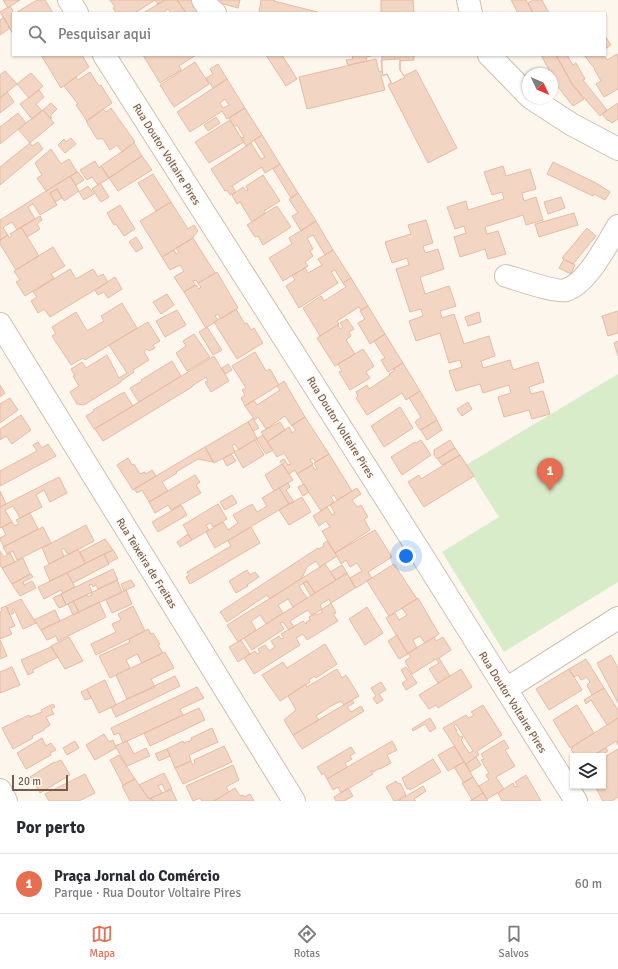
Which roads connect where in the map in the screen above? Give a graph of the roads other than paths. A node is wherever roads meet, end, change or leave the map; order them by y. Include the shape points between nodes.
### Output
1 (69, 0) edge
2 (203, 0) edge
3 (468, 0) edge
4 (76, 12) edge
5 (214, 12) edge
6 (471, 12) edge
7 (105, 56) edge
8 (490, 56) edge
9 (522, 89) edge
10 (540, 104) edge
11 (618, 149) edge
12 (618, 226) edge
13 (506, 276) dead end
14 (0, 324) edge
15 (618, 618) edge
16 (506, 689) junction
17 (0, 790) edge
18 (6, 801) edge
19 (294, 801) edge
20 (576, 801) edge

1 - 4 street
2 - 5 street
3 - 6 street
7 - 16 street, Rua Doutor Voltaire Pires
8 - 9 street
10 - 11 street
12 - 13 street via 589,272 579,283 565,290 547,288
14 - 19 street, Rua Teixeira de Freitas
15 - 16 street
16 - 20 street, Rua Doutor Voltaire Pires
17 - 18 street

